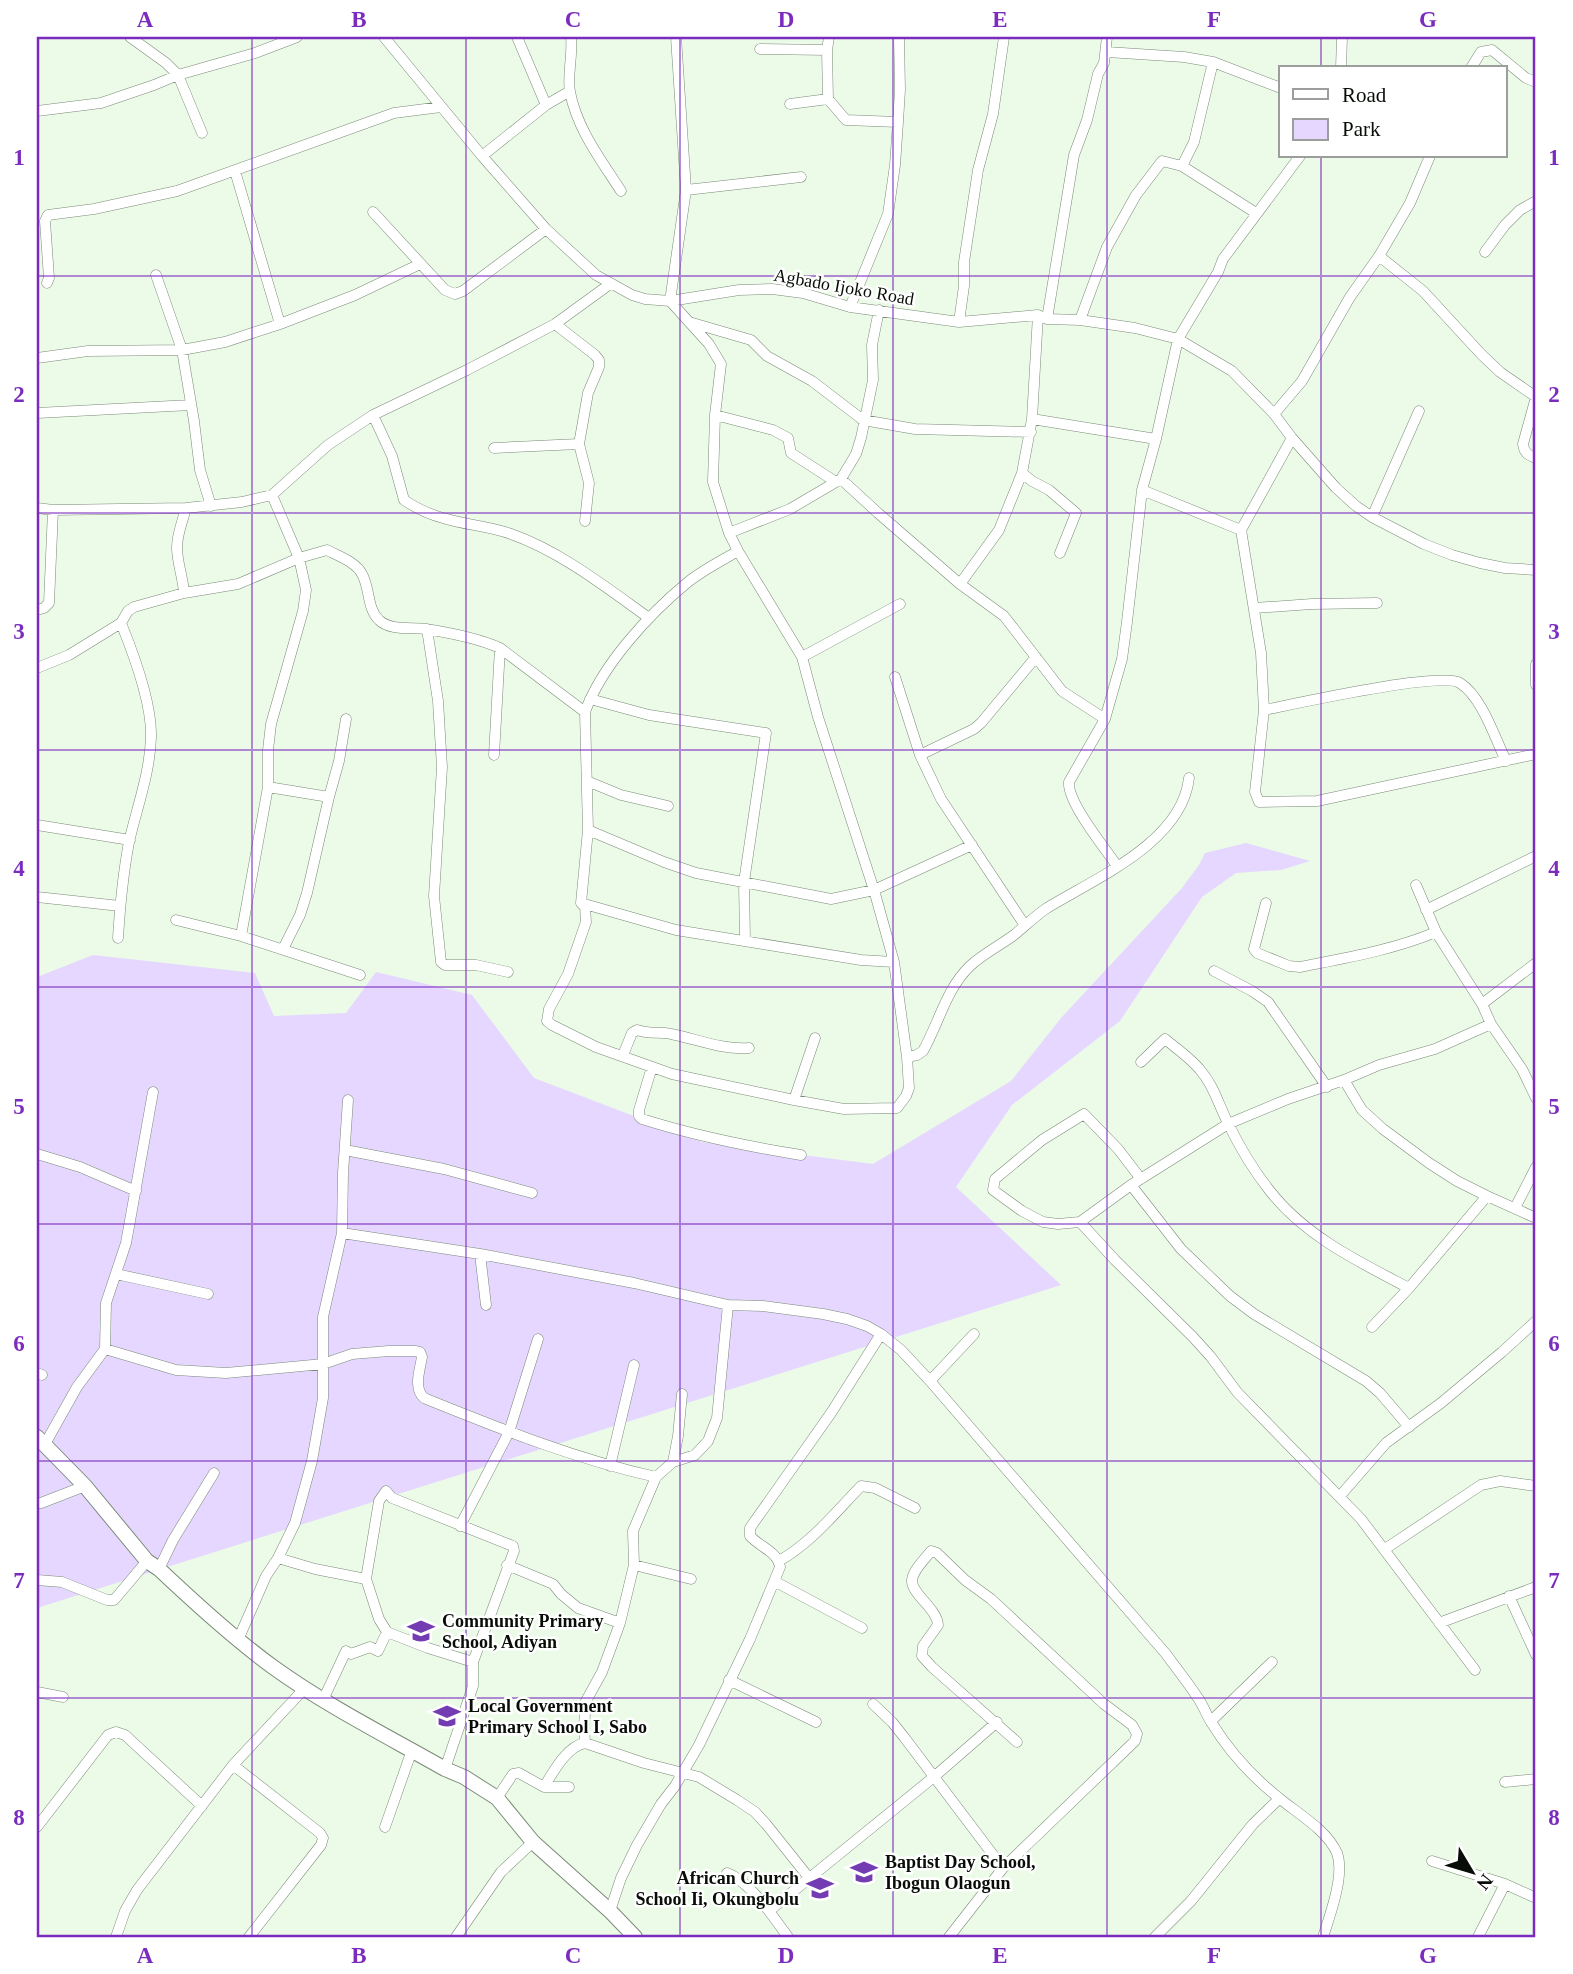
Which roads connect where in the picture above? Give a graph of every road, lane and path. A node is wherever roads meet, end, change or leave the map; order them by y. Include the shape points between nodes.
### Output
1 (130, 37) edge
2 (297, 37) edge
3 (384, 37) edge
4 (517, 37) edge
5 (571, 37) edge
6 (676, 37) edge
7 (828, 37) edge
8 (899, 37) edge
9 (1004, 37) edge
10 (1107, 37) edge
11 (1342, 37) edge
12 (760, 50) dead end
13 (827, 50) junction
14 (1107, 52) junction
15 (1213, 62) junction
16 (1341, 66) edge
17 (1472, 66) edge
18 (177, 75) junction
19 (1536, 82) edge
20 (1279, 87) edge
21 (570, 91) junction
22 (828, 99) junction
23 (790, 104) dead end
24 (546, 105) junction
25 (441, 107) junction
26 (37, 111) edge
27 (898, 122) junction
28 (202, 133) dead end
29 (482, 156) junction
30 (1298, 158) edge
31 (1429, 158) edge
32 (1182, 166) junction
33 (235, 171) junction
34 (801, 177) dead end
35 (686, 190) junction
36 (621, 191) dead end
37 (1536, 201) edge
38 (373, 212) dead end
39 (1256, 213) junction
40 (546, 229) junction
41 (1485, 252) dead end
42 (1379, 256) junction
43 (420, 264) junction
44 (156, 275) dead end
45 (47, 283) dead end
46 (610, 284) junction
47 (670, 301) junction
48 (850, 307) junction
49 (879, 310) junction
50 (1042, 317) junction
51 (1080, 320) junction
52 (689, 322) junction
53 (958, 322) junction
54 (279, 324) junction
55 (555, 324) junction
56 (1178, 339) junction
57 (182, 350) junction
58 (37, 358) edge
59 (191, 405) junction
60 (1419, 411) dead end
61 (37, 413) edge
62 (1274, 414) junction
63 (373, 415) junction
64 (715, 415) junction
65 (1032, 419) junction
66 (863, 420) junction
67 (1031, 432) junction
68 (1292, 438) junction
69 (1156, 439) junction
70 (579, 444) junction
71 (494, 447) dead end
72 (1536, 458) edge
73 (1022, 473) junction
74 (839, 481) junction
75 (1142, 490) junction
76 (272, 495) junction
77 (211, 506) junction
78 (37, 508) edge
79 (186, 508) junction
80 (53, 510) junction
81 (1372, 517) junction
82 (585, 521) dead end
83 (1241, 530) junction
84 (729, 533) junction
85 (738, 551) junction
86 (1060, 553) dead end
87 (299, 558) junction
88 (1536, 570) edge
89 (960, 584) junction
90 (184, 593) junction
91 (1377, 603) dead end
92 (900, 604) dead end
93 (1254, 608) junction
94 (37, 610) edge
95 (649, 618) junction
96 (121, 623) junction
97 (427, 629) junction
98 (500, 648) junction
99 (802, 657) junction
100 (1036, 657) junction
101 (1536, 664) edge
102 (37, 668) edge
103 (895, 677) dead end
104 (1536, 685) edge
105 (590, 699) junction
106 (1264, 710) junction
107 (585, 712) junction
108 (346, 719) dead end
109 (1105, 719) junction
110 (1536, 754) edge
111 (494, 755) dead end
112 (920, 755) junction
113 (1506, 761) junction
114 (1189, 778) dead end
115 (587, 781) junction
116 (268, 787) junction
117 (329, 797) junction
118 (668, 806) dead end
119 (37, 825) edge
120 (588, 830) junction
121 (130, 841) junction
122 (972, 845) junction
123 (1536, 856) edge
124 (1117, 866) junction
125 (744, 882) junction
126 (1416, 884) dead end
127 (874, 890) junction
128 (37, 897) edge
129 (582, 903) junction
130 (1266, 903) dead end
131 (120, 906) junction
132 (1426, 910) junction
133 (176, 920) dead end
134 (1024, 924) junction
135 (1436, 932) junction
136 (241, 936) junction
137 (118, 938) dead end
138 (745, 941) junction
139 (283, 949) junction
140 (894, 962) junction
141 (1536, 963) edge
142 (1214, 971) dead end
143 (508, 972) dead end
144 (360, 975) dead end
145 (1482, 1004) junction
146 (1491, 1024) junction
147 (815, 1038) dead end
148 (749, 1048) dead end
149 (623, 1055) junction
150 (907, 1057) junction
151 (1141, 1062) dead end
152 (652, 1067) junction
153 (1344, 1080) junction
154 (1327, 1087) junction
155 (153, 1092) dead end
156 (1536, 1098) edge
157 (348, 1100) dead end
158 (794, 1100) junction
159 (1228, 1124) junction
160 (345, 1150) junction
161 (37, 1155) edge
162 (801, 1155) dead end
163 (1536, 1167) edge
164 (1141, 1178) junction
165 (1131, 1185) junction
166 (136, 1191) junction
167 (531, 1193) dead end
168 (1487, 1196) junction
169 (1515, 1208) junction
170 (1536, 1218) edge
171 (1080, 1222) junction
172 (342, 1233) junction
173 (480, 1254) junction
174 (116, 1274) junction
175 (1409, 1288) junction
176 (208, 1294) dead end
177 (486, 1305) dead end
178 (728, 1305) junction
179 (1536, 1321) edge
180 (1372, 1327) dead end
181 (881, 1334) junction
182 (974, 1334) dead end
183 (538, 1339) dead end
184 (105, 1349) junction
185 (323, 1364) junction
186 (634, 1365) dead end
187 (930, 1381) junction
188 (682, 1394) dead end
189 (1409, 1427) junction
190 (509, 1432) junction
191 (41, 1441) edge
192 (673, 1462) junction
193 (610, 1466) junction
194 (214, 1473) dead end
195 (656, 1477) junction
196 (85, 1486) junction
197 (1536, 1486) edge
198 (1340, 1496) junction
199 (37, 1503) edge
200 (915, 1508) dead end
201 (460, 1526) junction
202 (1385, 1549) junction
203 (278, 1558) junction
204 (779, 1561) junction
205 (153, 1565) junction
206 (508, 1565) junction
207 (634, 1565) junction
208 (366, 1579) junction
209 (691, 1579) dead end
210 (37, 1580) edge
211 (774, 1581) junction
212 (1536, 1587) edge
213 (1509, 1596) junction
214 (620, 1623) junction
215 (1439, 1623) junction
216 (862, 1628) dead end
217 (387, 1632) junction
218 (238, 1640) junction
219 (1536, 1655) edge
220 (473, 1662) junction
221 (1272, 1662) dead end
222 (1475, 1670) dead end
223 (729, 1680) junction
224 (304, 1688) junction
225 (37, 1692) edge
226 (63, 1697) dead end
227 (323, 1700) junction
228 (873, 1704) dead end
229 (1210, 1721) junction
230 (816, 1722) dead end
231 (996, 1722) junction
232 (1017, 1742) dead end
233 (585, 1743) junction
234 (412, 1751) junction
235 (233, 1765) junction
236 (445, 1769) junction
237 (681, 1773) junction
238 (934, 1776) junction
239 (1536, 1779) edge
240 (1505, 1782) dead end
241 (544, 1787) junction
242 (569, 1787) dead end
243 (497, 1798) junction
244 (1279, 1799) junction
245 (202, 1806) junction
246 (38, 1821) edge
247 (385, 1827) dead end
248 (533, 1842) junction
249 (1432, 1861) dead end
250 (1003, 1868) junction
251 (727, 1873) dead end
252 (810, 1880) junction
253 (1505, 1884) junction
254 (1536, 1898) edge
255 (610, 1911) junction
256 (769, 1911) junction
257 (116, 1937) edge
258 (249, 1937) edge
259 (458, 1937) edge
260 (635, 1937) edge
261 (788, 1937) edge
262 (949, 1937) edge
263 (1155, 1937) edge
264 (1323, 1937) edge
265 (1478, 1937) edge

1 - 18 street
2 - 18 street
3 - 25 street, Agbado Ijoko Road
4 - 24 street
5 - 21 street
6 - 35 street
7 - 13 street
8 - 27 street
9 - 53 street via 993,114 978,170
10 - 14 street
11 - 16 street
12 - 13 street
13 - 22 street
14 - 15 street
14 - 50 street via 1074,155
15 - 20 street
15 - 32 street via 1194,142
17 - 19 street via 1481,52 1492,50
18 - 26 street via 101,103
18 - 28 street
21 - 24 street
21 - 36 street via 586,137
22 - 23 street
22 - 27 street via 846,120
24 - 29 street
25 - 29 street, Agbado Ijoko Road
25 - 33 street via 394,113
27 - 48 street via 888,214
29 - 40 street, Agbado Ijoko Road
30 - 39 street
31 - 42 street
32 - 39 street
32 - 51 street via 1162,161 1136,195 1107,247
33 - 45 street via 177,191 48,215
33 - 54 street
34 - 35 street
35 - 47 street
37 - 41 street via 1520,210
38 - 43 street
39 - 56 street via 1223,259
40 - 43 street via 455,294
40 - 46 street, Agbado Ijoko Road
42 - 62 street via 1302,381
42 - 72 street via 1423,291 1500,372 1536,397 1523,444 1524,451
43 - 54 street
44 - 57 street
46 - 47 street, Agbado Ijoko Road via 645,299
46 - 55 street
47 - 48 street, Agbado Ijoko Road via 772,289
47 - 52 street
48 - 49 street, Agbado Ijoko Road
49 - 53 street, Agbado Ijoko Road
49 - 66 street via 872,345 873,380
50 - 51 street, Agbado Ijoko Road
50 - 53 street, Agbado Ijoko Road
50 - 65 street
51 - 56 street, Agbado Ijoko Road
52 - 64 street via 721,365
52 - 66 street via 751,340 767,356 812,381
54 - 57 street
55 - 63 street
55 - 70 street via 599,360
56 - 62 street, Agbado Ijoko Road via 1232,371
56 - 69 street
57 - 58 street via 88,351
57 - 59 street
59 - 61 street
59 - 77 street via 200,470
60 - 81 street
62 - 68 street, Agbado Ijoko Road
63 - 76 street via 328,444
63 - 95 street via 392,456 404,500 444,519 510,533 600,583
64 - 74 street via 773,430 788,438 791,453
64 - 84 street via 713,482
65 - 67 street
65 - 69 street
66 - 67 street via 915,429
66 - 74 street via 856,454
67 - 73 street
68 - 81 street, Agbado Ijoko Road via 1336,488
68 - 83 street
69 - 75 street
70 - 71 street
70 - 82 street via 589,483
73 - 86 street via 1076,513
73 - 89 street via 999,530
74 - 84 street via 790,509
74 - 89 street
75 - 83 street
75 - 109 street via 1125,643
76 - 77 street
76 - 87 street
77 - 79 street
78 - 80 street
79 - 80 street
79 - 90 street via 177,548
80 - 94 street via 49,603
81 - 88 street, Agbado Ijoko Road via 1452,555 1504,568
83 - 93 street
84 - 85 street
85 - 95 street via 689,581
85 - 99 street
87 - 90 street via 238,584
87 - 97 street via 327,550 351,563 362,573 379,620 388,626
87 - 116 street via 306,590 271,724
89 - 100 street via 1004,616
90 - 96 street via 134,607
91 - 93 street
92 - 99 street
93 - 106 street
95 - 105 street via 618,654
96 - 102 street via 69,655
96 - 121 street via 134,655 151,735
97 - 98 street
97 - 143 street via 442,766 434,896 441,962
98 - 107 street
98 - 111 street
99 - 127 street
100 - 109 street via 1062,691
100 - 112 street via 974,729
101 - 104 street
103 - 112 street
105 - 107 street
105 - 125 street via 649,716 766,733
106 - 113 street via 1432,680 1458,681 1474,694
106 - 113 street via 1255,792 1259,802 1317,801
107 - 115 street
108 - 117 street
109 - 124 street via 1068,790
110 - 113 street
112 - 122 street via 941,799
114 - 124 street via 1184,799 1170,822
115 - 118 street
115 - 120 street
116 - 117 street
116 - 136 street
117 - 139 street via 307,893
119 - 121 street
120 - 125 street via 680,868
120 - 129 street
121 - 131 street
122 - 127 street
122 - 134 street
123 - 132 street
124 - 134 street
125 - 127 street via 831,899
125 - 138 street
126 - 132 street
127 - 140 street
128 - 131 street
129 - 138 street via 666,928
129 - 149 street via 586,922 547,1021 596,1047
130 - 135 street via 1254,949 1289,966 1389,948
131 - 137 street
132 - 135 street
133 - 136 street
134 - 150 street via 964,973 923,1051
135 - 145 street
136 - 139 street
138 - 140 street
139 - 144 street
140 - 150 street
141 - 145 street
142 - 154 street via 1268,1002
145 - 146 street
146 - 153 street
146 - 156 street
147 - 158 street
148 - 149 street via 637,1030
149 - 152 street
150 - 158 street via 909,1088 897,1108 844,1109
151 - 159 street via 1166,1039 1201,1070
152 - 158 street
152 - 162 street via 639,1110 642,1119 741,1146
153 - 154 street
153 - 168 street via 1362,1110 1383,1129 1429,1163
154 - 159 street
155 - 166 street
157 - 160 street
159 - 164 street
159 - 175 street via 1284,1208 1339,1250
160 - 167 street via 444,1169
160 - 172 street
161 - 166 street
163 - 169 street
164 - 165 street
164 - 171 street via 1084,1114 1042,1140 995,1179 993,1190 998,1195 1043,1222
165 - 171 street
165 - 189 street via 1181,1250 1230,1296 1366,1381
166 - 174 street
168 - 169 street
168 - 175 street
169 - 170 street
171 - 198 street via 1193,1337 1258,1415
172 - 173 street
172 - 185 street via 323,1317
173 - 177 street
173 - 178 street
174 - 176 street
174 - 184 street via 107,1303
175 - 180 street
178 - 181 street via 823,1314
178 - 192 street via 717,1418 708,1441 695,1455
179 - 189 street
181 - 187 street
181 - 204 street via 750,1528 750,1536
182 - 187 street
183 - 190 street
184 - 185 street via 176,1370 236,1372
184 - 191 street
185 - 190 street via 352,1354 420,1352 419,1394
185 - 203 street via 323,1398 312,1461 295,1523
186 - 193 street
187 - 229 street via 1166,1654
188 - 192 street
189 - 198 street via 1386,1443
190 - 193 street
190 - 201 street
191 - 196 main road
192 - 195 street
193 - 195 street
194 - 205 street
195 - 207 street via 633,1531
196 - 199 street
196 - 205 main road
197 - 202 street via 1500,1481 1481,1485
198 - 202 street
200 - 204 street via 861,1486 814,1536
201 - 206 street via 513,1546
201 - 208 street via 392,1498 386,1491 379,1500
202 - 215 street
203 - 208 street
203 - 218 street
204 - 211 street
205 - 210 street via 114,1600 62,1582
205 - 218 main road
206 - 214 street via 553,1584 578,1608
206 - 220 street
207 - 209 street
207 - 214 street
208 - 217 street
211 - 216 street
211 - 223 street
212 - 213 street
213 - 215 street
213 - 219 street
214 - 233 street via 586,1701
215 - 222 street
217 - 220 street
217 - 227 street via 378,1651 370,1647 351,1654 346,1651
218 - 224 main road
220 - 236 street via 472,1686
221 - 229 street
223 - 230 street
223 - 237 street
224 - 227 main road
224 - 235 street
225 - 226 street
227 - 234 main road
228 - 238 street
229 - 244 street via 1243,1765
231 - 232 street
231 - 238 street
231 - 250 street via 922,1656 938,1619 912,1581 931,1551 991,1599 1137,1734 1135,1741
233 - 237 street
233 - 241 street via 568,1754
234 - 236 main road
234 - 247 street
235 - 245 street
235 - 258 street via 323,1838
236 - 243 main road
237 - 252 street via 699,1777 755,1812
237 - 255 street via 646,1827
238 - 250 street
238 - 252 street
239 - 240 street
241 - 242 street
241 - 243 street via 513,1774
243 - 248 main road
244 - 263 street
244 - 264 street via 1303,1815 1336,1852 1340,1866
245 - 246 street via 125,1735 116,1732 108,1735
245 - 257 street via 137,1890
248 - 255 main road
248 - 259 street via 501,1872
249 - 253 street
250 - 262 street
251 - 256 street via 737,1877
252 - 256 street
253 - 254 street
253 - 265 street
255 - 260 main road
256 - 261 street

